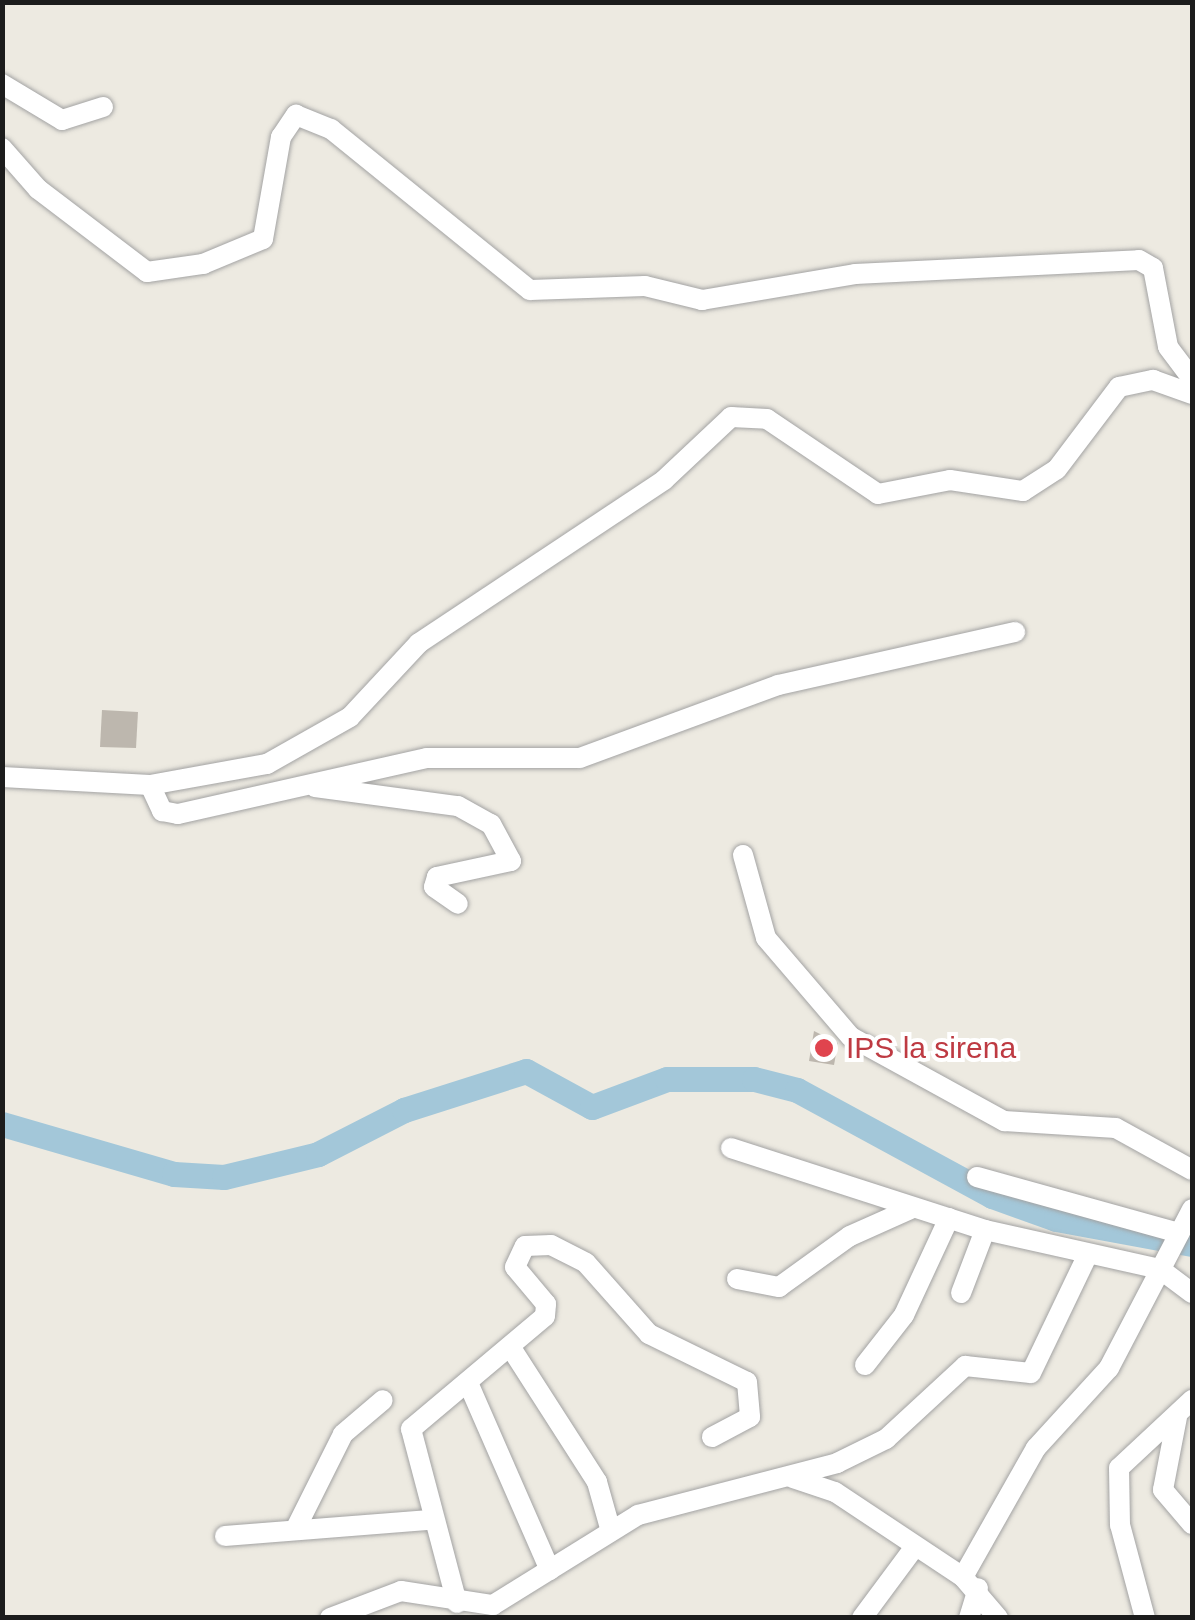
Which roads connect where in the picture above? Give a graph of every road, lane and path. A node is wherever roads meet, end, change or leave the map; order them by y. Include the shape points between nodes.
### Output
1 (2, 84) edge
2 (103, 107) dead end
3 (2, 148) edge
4 (1192, 379) edge
5 (1192, 394) edge
6 (1015, 632) dead end
7 (2, 777) edge
8 (150, 785) junction
9 (308, 785) junction
10 (744, 855) dead end
11 (458, 904) dead end
12 (732, 1148) dead end
13 (1192, 1170) edge
14 (978, 1177) dead end
15 (913, 1208) junction
16 (949, 1218) junction
17 (1185, 1223) edge
18 (984, 1230) junction
19 (1086, 1258) junction
20 (1174, 1268) edge
21 (737, 1278) dead end
22 (961, 1293) dead end
23 (1192, 1293) edge
24 (513, 1351) junction
25 (865, 1366) dead end
26 (469, 1386) junction
27 (383, 1400) dead end
28 (1192, 1401) edge
29 (1176, 1418) junction
30 (712, 1437) dead end
31 (786, 1477) junction
32 (429, 1520) junction
33 (1192, 1524) edge
34 (296, 1528) junction
35 (610, 1528) junction
36 (224, 1536) dead end
37 (914, 1548) junction
38 (550, 1570) junction
39 (970, 1582) junction
40 (457, 1603) junction
41 (330, 1618) edge
42 (862, 1618) edge
43 (970, 1618) edge
44 (998, 1618) edge
45 (1146, 1618) edge

1 - 2 street via 62,120
3 - 4 street via 38,188 148,272 203,264 262,240 280,137 296,115 330,129 530,290 644,286 730,299 854,274 1139,260 1154,268 1168,347
5 - 8 street via 1153,380 1119,388 1056,469 1023,491 950,480 878,494 767,419 732,417 664,480 419,642 350,718 268,764
6 - 9 street via 778,685 606,753 461,754
7 - 8 street
8 - 9 street via 162,811 178,814
9 - 11 street via 458,806 491,824 511,860 437,877 434,887
10 - 13 street via 766,938 850,1037 1004,1121 1116,1128
12 - 15 street
14 - 17 street
15 - 16 street
15 - 21 street via 850,1236 780,1288
16 - 18 street
16 - 25 street via 904,1315
17 - 20 street
18 - 19 street
18 - 22 street
19 - 20 street
19 - 31 street via 1030,1374 965,1366 886,1439
20 - 23 street
20 - 39 street via 1109,1368 1036,1448
24 - 26 street
24 - 30 street via 546,1304 516,1255 536,1243 568,1252 649,1334 747,1382 750,1416
24 - 35 street via 597,1482
26 - 32 street via 411,1429
26 - 38 street
27 - 34 street via 343,1434
28 - 29 street
29 - 33 street via 1163,1490
29 - 45 street via 1133,1446 1116,1493
31 - 35 street
31 - 37 street via 835,1492
32 - 34 street
32 - 40 street
34 - 36 street
35 - 38 street
37 - 39 street
37 - 42 street
38 - 40 street via 493,1605
39 - 43 street
39 - 44 street
40 - 41 street via 401,1591

